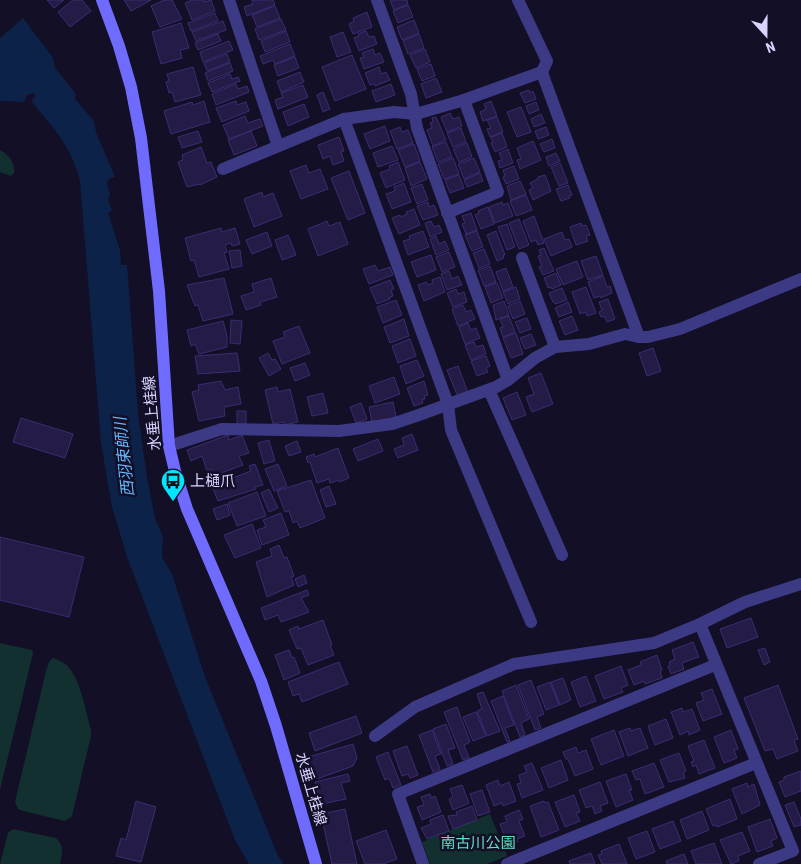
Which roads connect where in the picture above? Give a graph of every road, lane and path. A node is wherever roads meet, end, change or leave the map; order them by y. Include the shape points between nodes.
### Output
1 (102, 0) edge
2 (229, 0) edge
3 (377, 0) edge
4 (518, 0) edge
5 (542, 72) junction
6 (464, 100) junction
7 (416, 114) junction
8 (344, 120) junction
9 (278, 146) junction
10 (223, 169) dead end
11 (447, 213) junction
12 (522, 258) dead end
13 (801, 279) edge
14 (639, 337) junction
15 (555, 348) junction
16 (508, 380) junction
17 (489, 390) junction
18 (448, 404) junction
19 (169, 446) junction
20 (562, 554) dead end
21 (801, 584) edge
22 (531, 622) dead end
23 (700, 624) junction
24 (715, 665) junction
25 (375, 736) dead end
26 (756, 763) junction
27 (316, 864) edge
28 (423, 864) edge
29 (507, 864) edge
30 (759, 864) edge

1 - 19 main road, 水垂上桂線 via 129,79 142,138 159,291
2 - 9 street
3 - 7 street
4 - 5 street via 547,61
5 - 6 street
5 - 14 street
6 - 7 street
6 - 11 street via 498,192
7 - 8 street via 394,112
7 - 11 street via 417,128
8 - 9 street
8 - 18 street
9 - 10 street
11 - 16 street
12 - 15 street
13 - 14 street via 680,329
14 - 15 street via 625,334 589,344
15 - 16 street via 535,358
16 - 17 street
17 - 18 street
17 - 20 street
18 - 19 street via 392,424 339,431 222,429
18 - 22 street via 451,430
19 - 27 main road, 水垂上桂線 via 187,508 261,681
21 - 23 street via 745,602
23 - 24 street
23 - 25 street via 654,643 514,664 415,707
24 - 26 street
24 - 28 street via 398,794
26 - 29 street
26 - 30 street via 793,850

